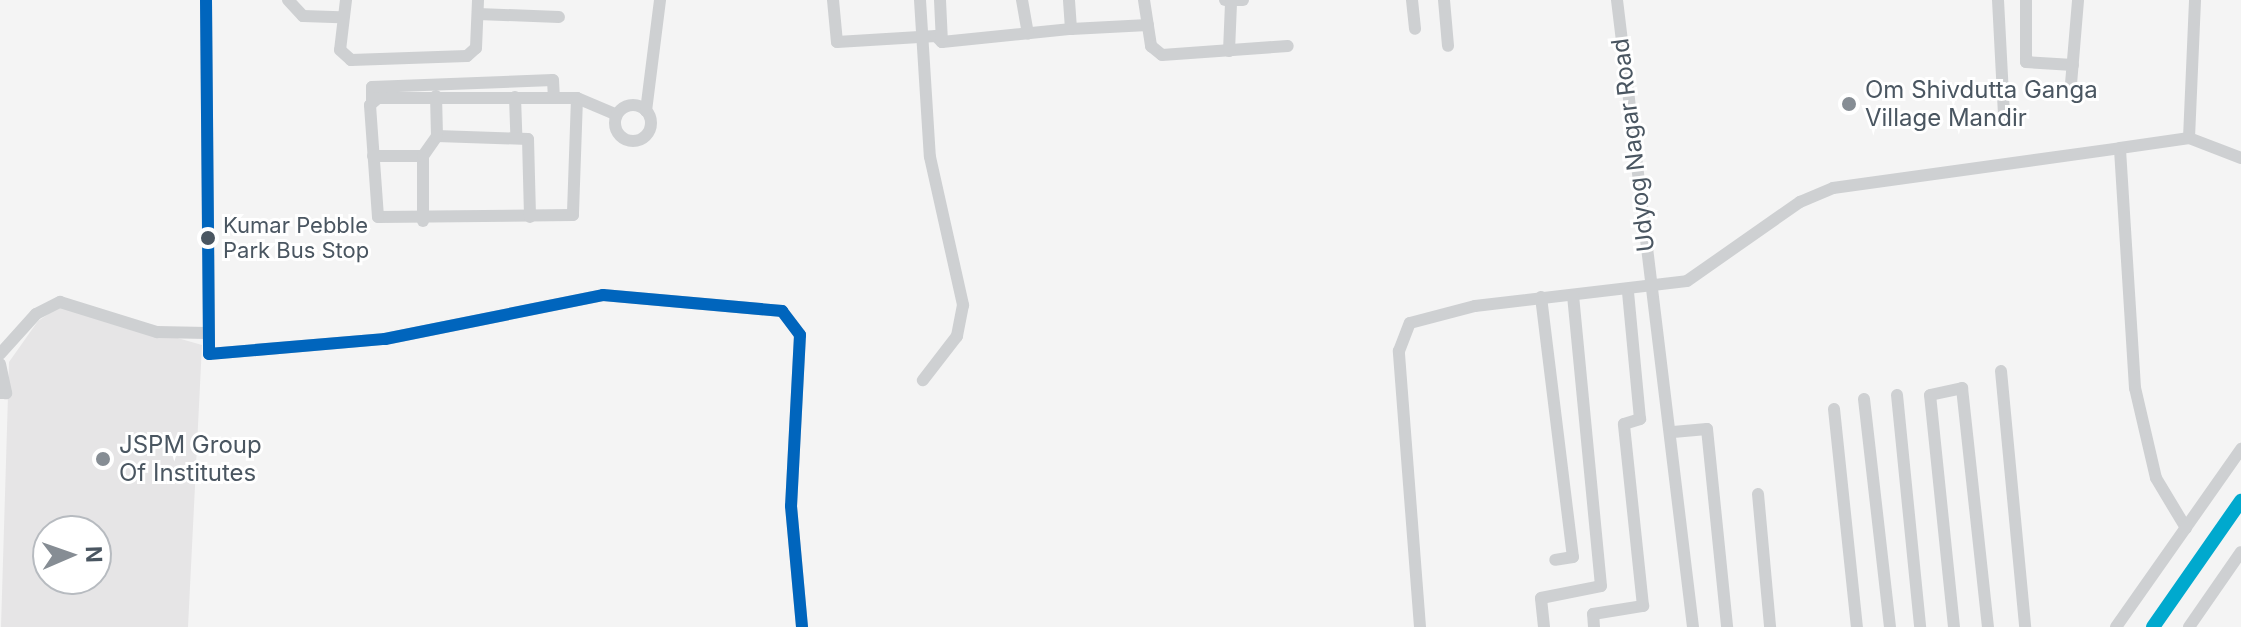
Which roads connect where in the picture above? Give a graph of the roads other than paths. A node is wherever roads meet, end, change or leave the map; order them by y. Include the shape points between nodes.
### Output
1 (206, 0) edge
2 (288, 0) edge
3 (346, 0) edge
4 (478, 0) edge
5 (660, 0) edge
6 (833, 0) edge
7 (920, 0) edge
8 (940, 0) edge
9 (1022, 0) edge
10 (1069, 0) edge
11 (1144, 0) edge
12 (1412, 0) edge
13 (1444, 0) edge
14 (1617, 0) edge
15 (1998, 0) edge
16 (2026, 0) edge
17 (2078, 0) edge
18 (2195, 0) edge
19 (1233, 1) edge
20 (478, 14) junction
21 (340, 17) junction
22 (559, 17) dead end
23 (1148, 25) junction
24 (1071, 29) junction
25 (1415, 29) dead end
26 (1028, 33) junction
27 (921, 37) junction
28 (942, 42) junction
29 (1288, 46) dead end
30 (1448, 46) dead end
31 (1229, 51) junction
32 (2073, 65) junction
33 (2071, 84) dead end
34 (436, 96) junction
35 (515, 97) junction
36 (554, 98) junction
37 (577, 98) junction
38 (372, 100) junction
39 (646, 111) junction
40 (617, 115) junction
41 (2004, 116) dead end
42 (516, 135) junction
43 (437, 136) junction
44 (2189, 138) junction
45 (2120, 148) junction
46 (373, 156) junction
47 (423, 156) junction
48 (2241, 158) edge
49 (530, 217) junction
50 (423, 221) junction
51 (1650, 291) junction
52 (1628, 293) junction
53 (1573, 296) junction
54 (1541, 297) junction
55 (207, 333) junction
56 (0, 354) edge
57 (0, 364) edge
58 (2001, 371) dead end
59 (923, 380) dead end
60 (0, 393) edge
61 (1897, 395) dead end
62 (1864, 399) dead end
63 (1834, 409) dead end
64 (1673, 432) junction
65 (2241, 449) edge
66 (1758, 494) dead end
67 (2186, 528) junction
68 (2241, 552) edge
69 (1555, 560) dead end
70 (802, 627) edge
71 (1420, 627) edge
72 (1544, 627) edge
73 (1594, 627) edge
74 (1693, 627) edge
75 (1727, 627) edge
76 (1770, 627) edge
77 (1857, 627) edge
78 (1890, 627) edge
79 (1920, 627) edge
80 (1954, 627) edge
81 (1988, 627) edge
82 (2025, 627) edge
83 (2116, 627) edge
84 (2189, 627) edge

1 - 55 street
2 - 21 street via 303,16
3 - 21 street
4 - 20 street
5 - 39 street
6 - 27 street via 837,42
7 - 27 street
8 - 28 street
9 - 26 street
10 - 24 street
11 - 23 street
12 - 25 street
13 - 30 street
14 - 51 street, Udyog Nagar Road
15 - 41 street
16 - 32 street via 2026,62
17 - 32 street
18 - 44 street
19 - 31 street
20 - 21 street via 476,48 467,56 351,60 340,56
20 - 22 street
23 - 24 street
23 - 31 street via 1151,46 1162,55
24 - 26 street
26 - 28 street
27 - 28 street
27 - 59 street via 930,157 963,305 957,336
29 - 31 street
32 - 33 street
34 - 35 street
34 - 38 street
34 - 43 street
35 - 36 street
35 - 42 street
36 - 37 street
36 - 38 street via 553,80 372,87
37 - 40 street
37 - 49 street via 579,208 573,215
38 - 46 street
39 - 40 street via 627,106
39 - 40 street via 650,124 639,140 620,135
42 - 43 street
42 - 49 street via 528,139
43 - 47 street
44 - 45 street
44 - 48 street
45 - 51 street via 1833,188 1800,202 1705,273
45 - 67 street via 2135,388 2156,478
46 - 47 street
46 - 50 street via 378,217
47 - 50 street
49 - 50 street
51 - 52 street
51 - 64 street, Udyog Nagar Road
52 - 53 street
52 - 73 street via 1640,419 1624,424 1643,606 1593,614
53 - 54 street
53 - 72 street via 1601,586 1541,598
54 - 69 street via 1573,557
54 - 71 street via 1432,313 1410,323 1400,339
55 - 56 street via 157,332 60,302 36,314
55 - 70 street via 209,354 330,345 603,295 782,311 800,335 791,506
57 - 60 street via 6,393
58 - 82 street
61 - 79 street
62 - 78 street
63 - 77 street
64 - 74 street, Udyog Nagar Road
64 - 75 street via 1707,429
65 - 67 street
66 - 76 street
67 - 83 street
68 - 84 street
80 - 81 street via 1930,395 1962,388

